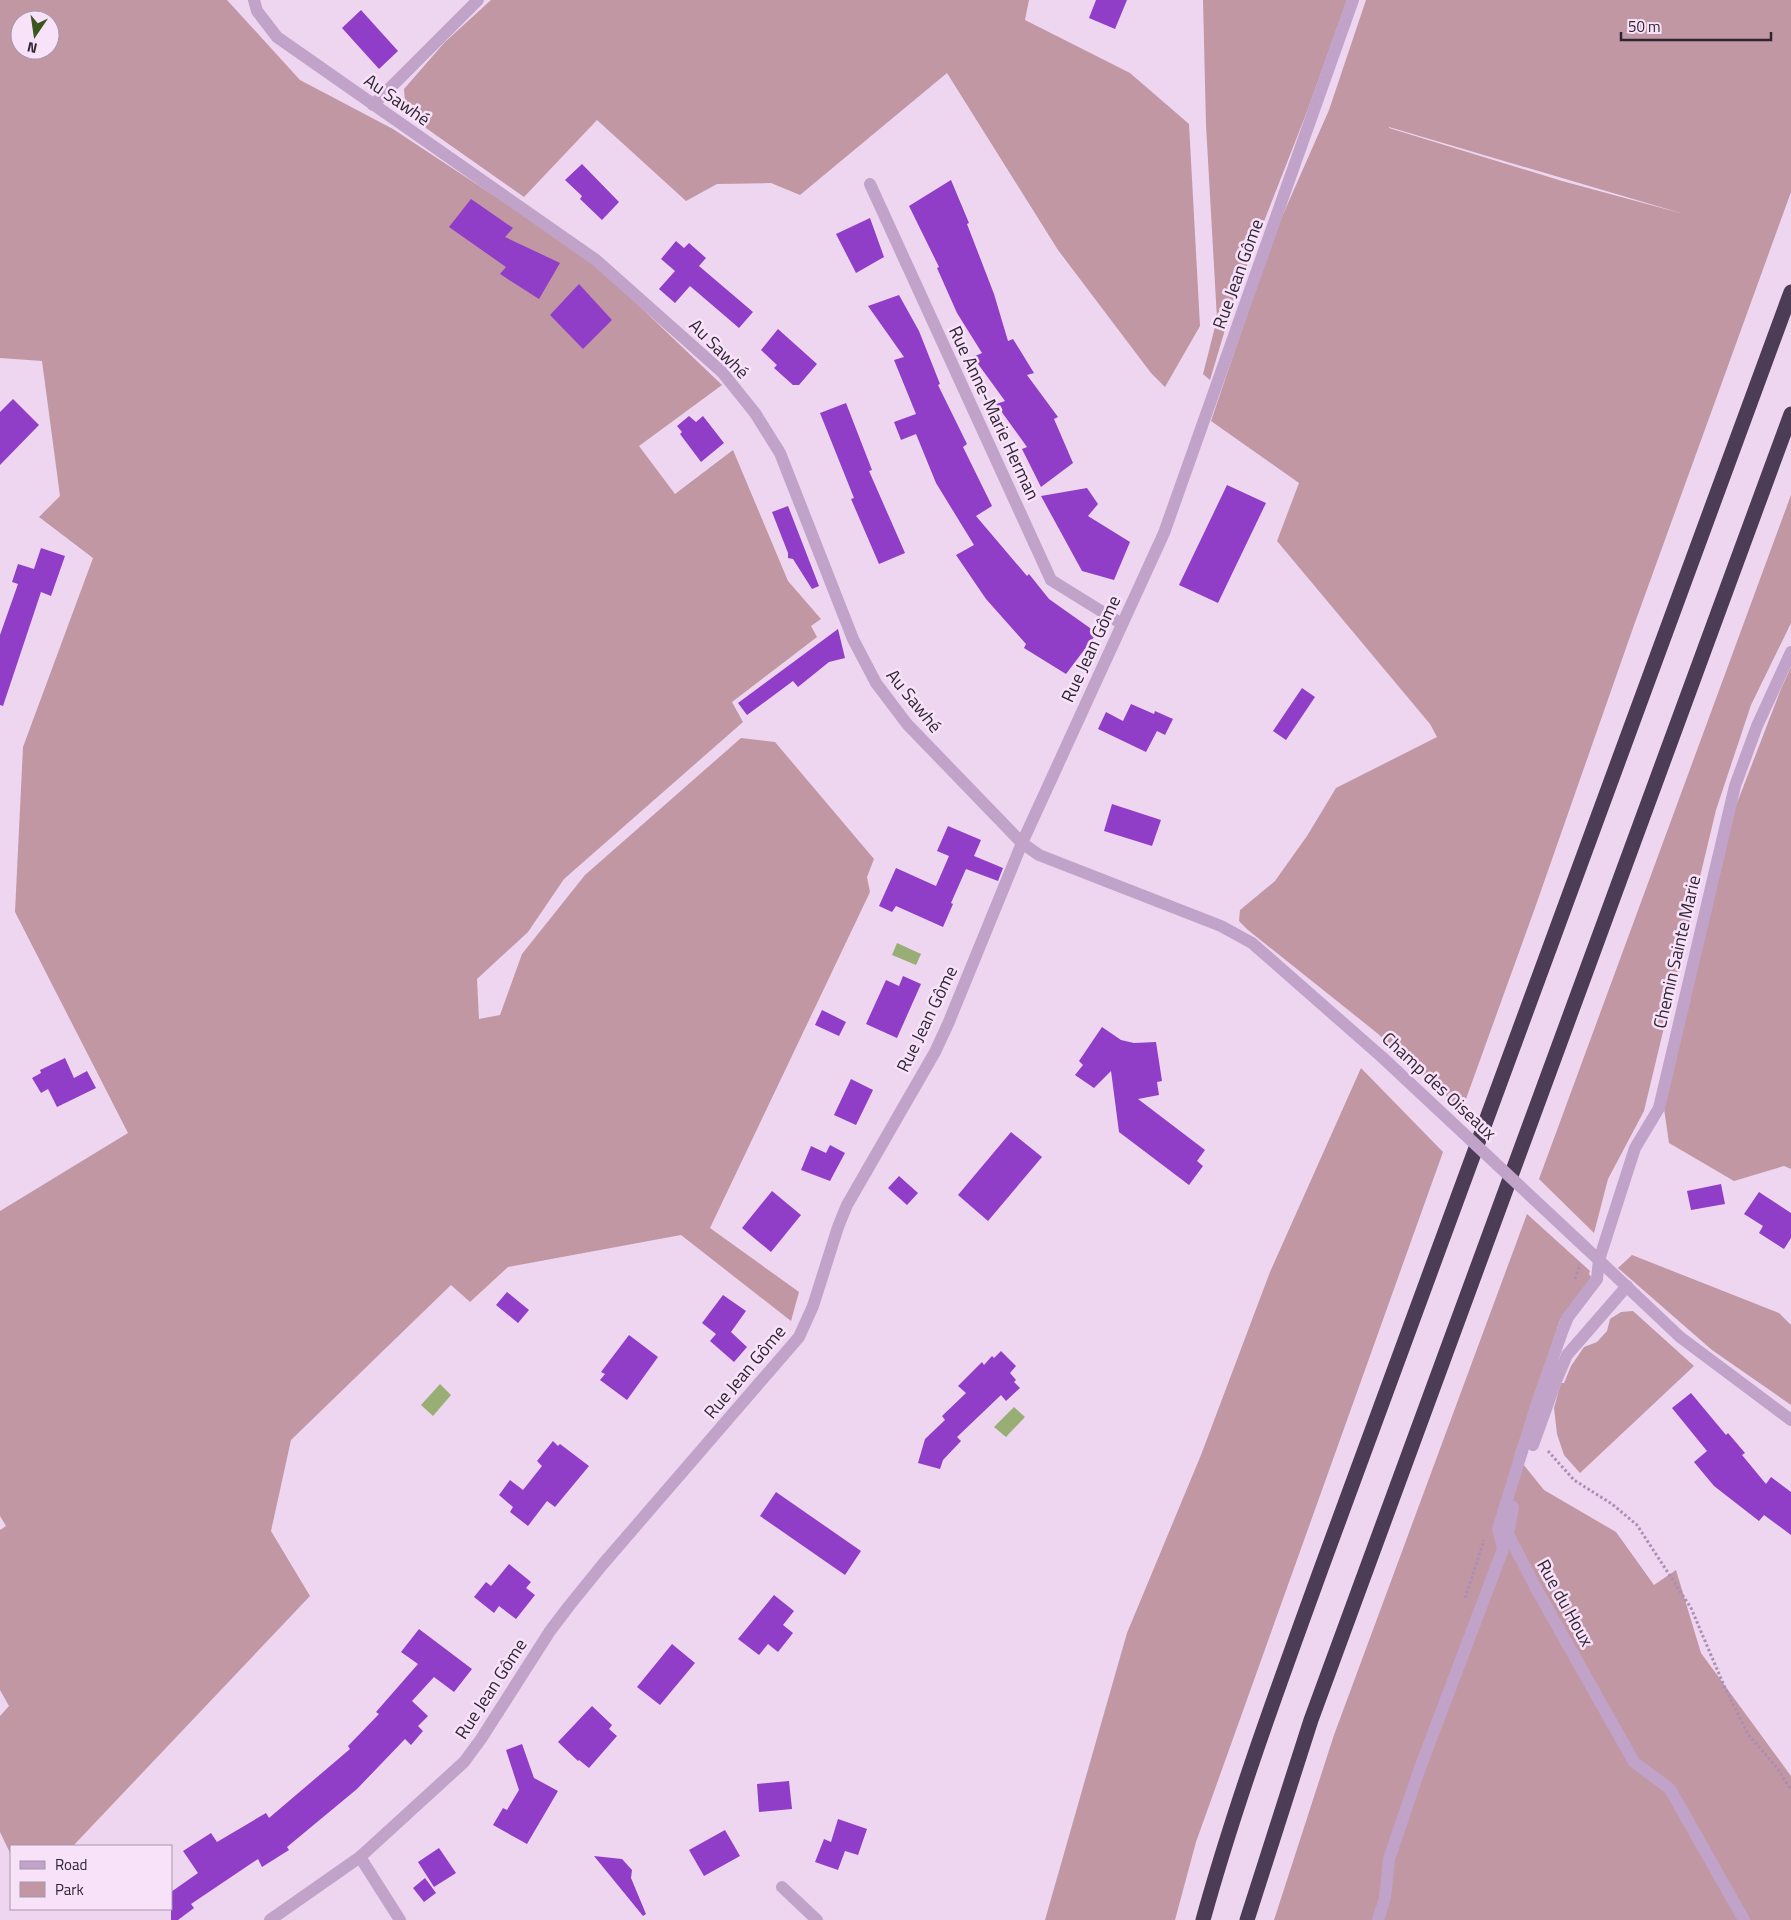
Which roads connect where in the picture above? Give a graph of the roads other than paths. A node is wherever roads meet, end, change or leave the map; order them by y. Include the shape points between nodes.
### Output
1 (254, 0) edge
2 (478, 0) edge
3 (1354, 0) edge
4 (373, 105) junction
5 (870, 184) dead end
6 (1791, 292) edge
7 (1791, 414) edge
8 (1122, 624) junction
9 (1791, 652) edge
10 (1022, 843) junction
11 (1599, 1260) junction
12 (1627, 1286) junction
13 (1791, 1420) edge
14 (360, 1857) junction
15 (782, 1887) dead end
16 (270, 1920) edge
17 (400, 1920) edge
18 (817, 1920) edge
19 (1203, 1920) edge
20 (1247, 1920) edge
21 (1378, 1920) edge
22 (1744, 1920) edge

1 - 4 street, Au Sawhé via 257,11 277,37
2 - 4 street
3 - 8 street, Rue Jean Gôme via 1164,534
4 - 10 street, Au Sawhé via 596,260 722,372 755,413 780,453 853,639 876,683 907,724
5 - 8 street, Rue Anne-Marie Herman via 1051,580
6 - 19 highway via 1321,1568 1272,1705
7 - 20 highway via 1311,1720
8 - 10 street, Rue Jean Gôme
9 - 11 street, Chemin Sainte Marie via 1757,726 1735,786 1659,1108 1635,1148
10 - 11 street, Champ des Oiseaux, bridge via 1038,855 1222,926 1252,944 1383,1058
10 - 14 street, Rue Jean Gôme via 935,1052 847,1205 813,1306 799,1337 559,1618 464,1762
11 - 12 street, Champ des Oiseaux
11 - 21 street, Chemin Sainte Marie via 1597,1279 1568,1317 1537,1402 1498,1529 1503,1549 1389,1859 1385,1898
12 - 13 street, Champ des Oiseaux via 1680,1337
12 - 22 street, Rue du Houx via 1567,1355 1536,1438 1510,1518 1508,1534 1634,1762 1670,1789
14 - 16 street, Rue Jean Gôme
14 - 17 street
15 - 18 street

